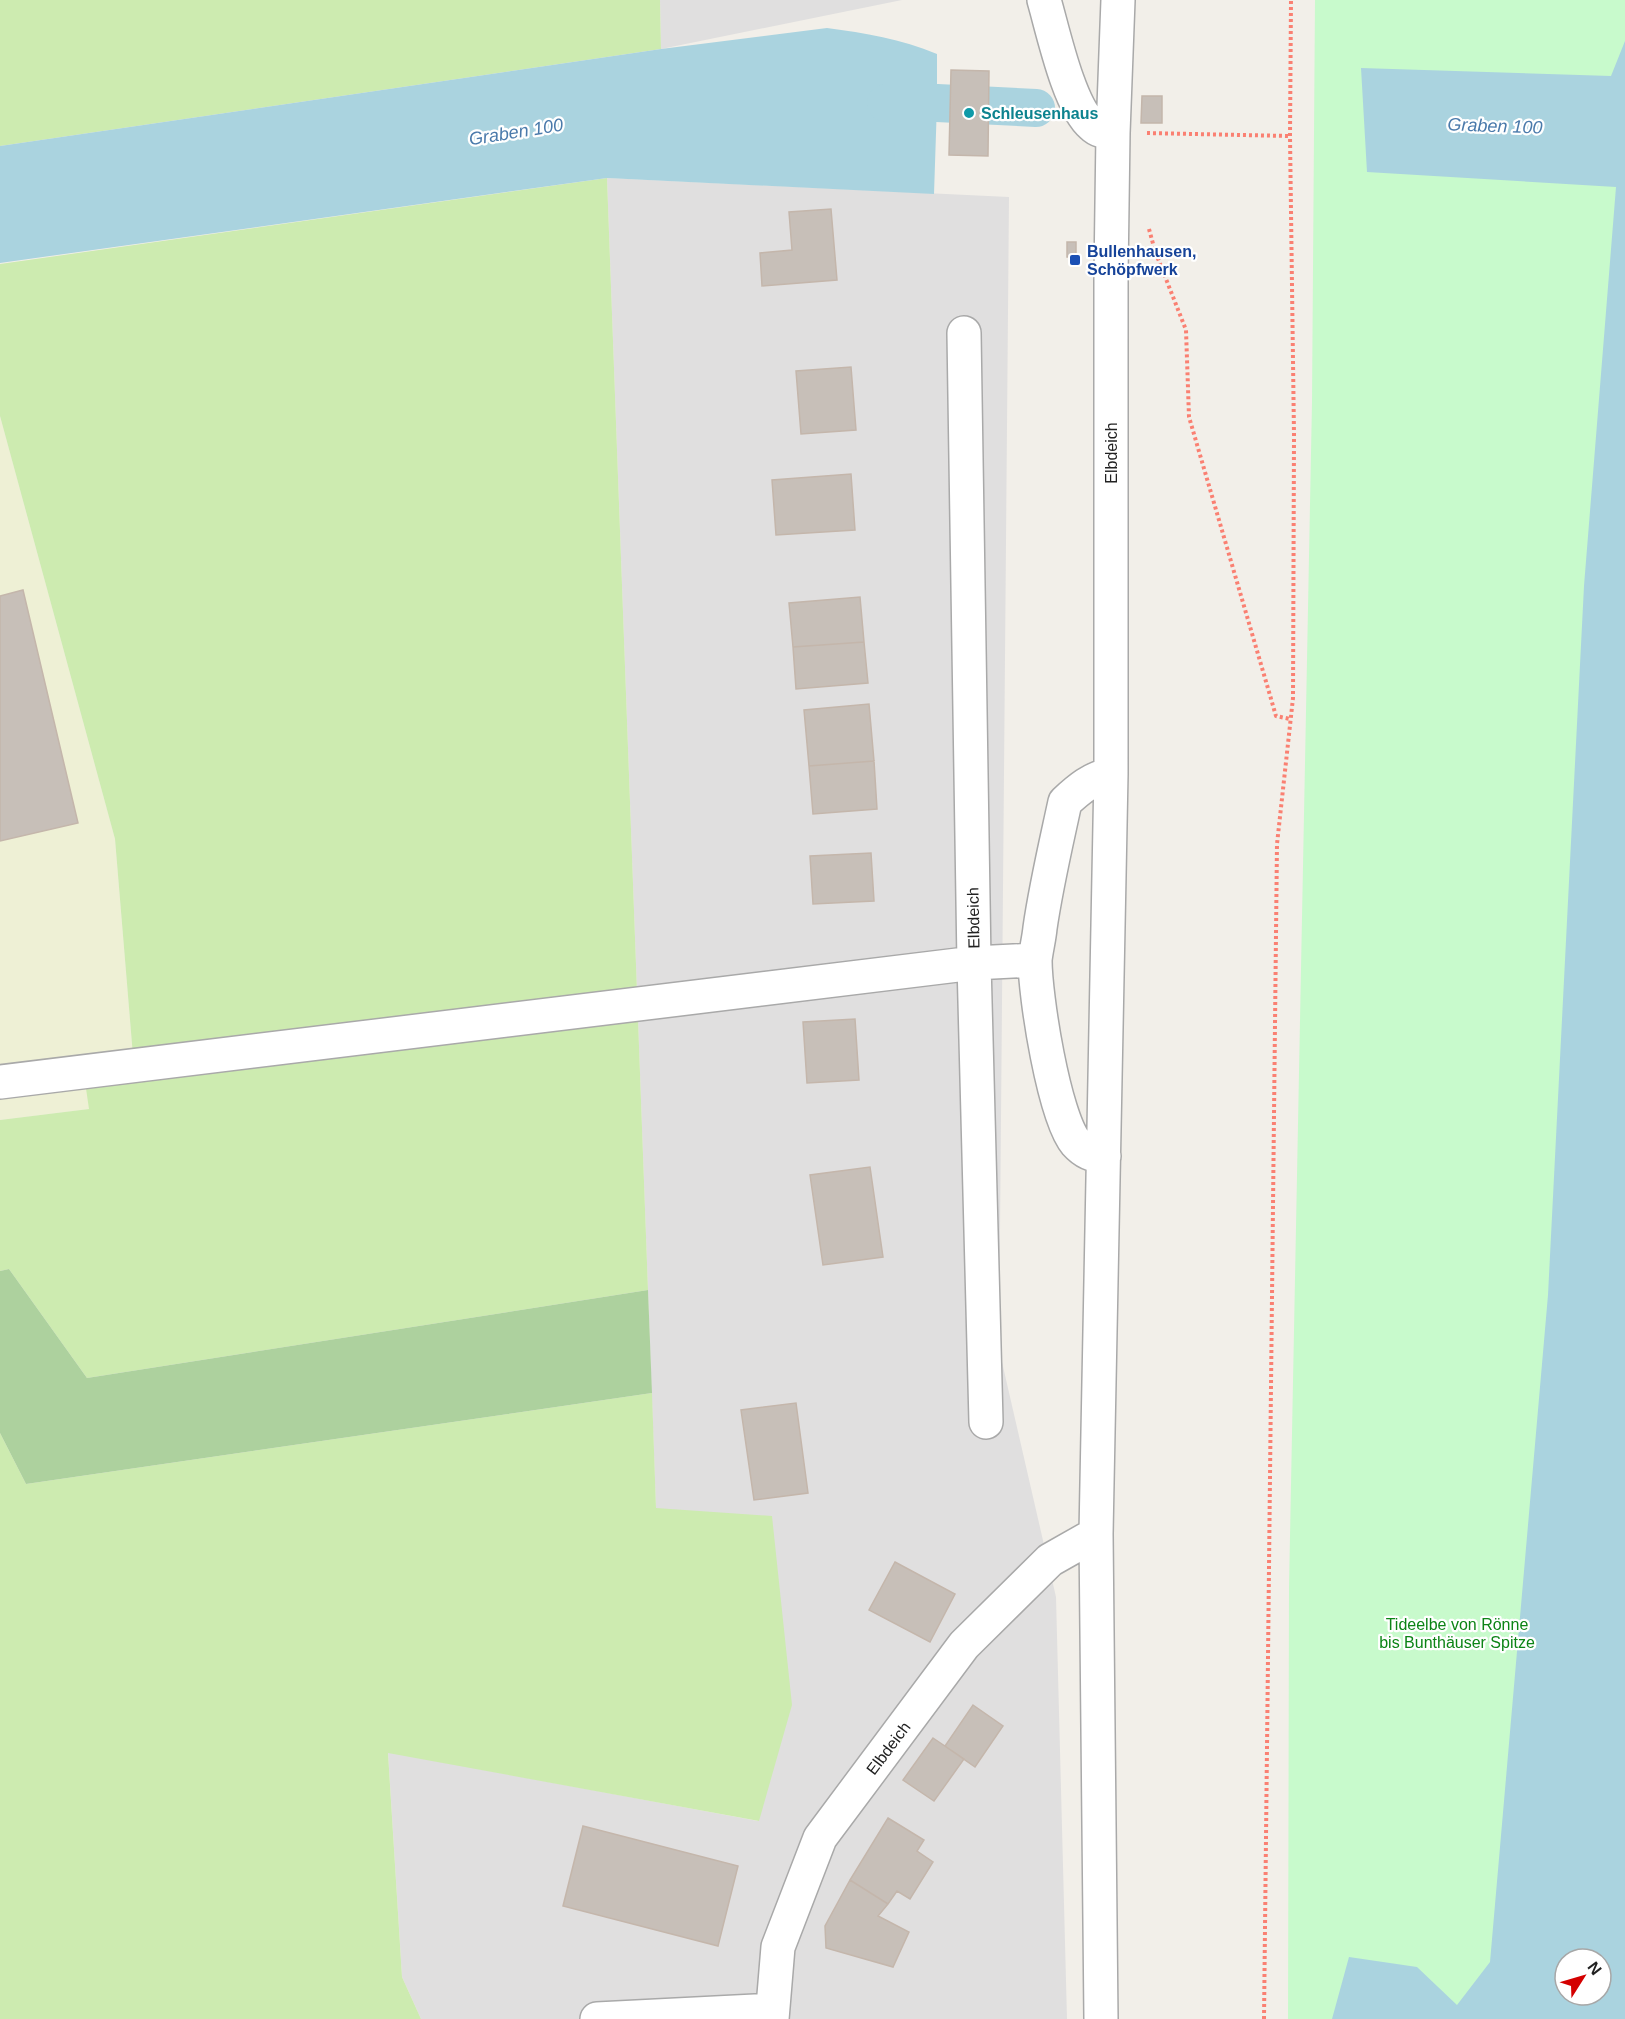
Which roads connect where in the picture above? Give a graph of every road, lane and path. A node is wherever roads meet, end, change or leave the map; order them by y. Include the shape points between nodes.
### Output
1 (1044, 0) edge
2 (1118, 0) edge
3 (1291, 0) edge
4 (1113, 133) junction
5 (1146, 133) dead end
6 (1290, 136) junction
7 (1148, 228) dead end
8 (964, 333) dead end
9 (1290, 719) junction
10 (1111, 774) junction
11 (1035, 960) junction
12 (974, 963) junction
13 (0, 1082) edge
14 (1104, 1156) junction
15 (986, 1422) dead end
16 (1096, 1534) junction
17 (772, 2014) edge
18 (597, 2019) edge
19 (1101, 2019) edge
20 (1264, 2019) edge

1 - 4 street via 1073,98 1093,127
2 - 4 street, Elbdeich
3 - 6 path
4 - 10 street, Elbdeich
5 - 6 path
6 - 9 path via 1294,459
7 - 9 path via 1186,330 1189,417 1276,717
8 - 12 street, Elbdeich
9 - 20 path via 1276,844
10 - 11 street via 1091,781 1065,802
10 - 14 street, Elbdeich
11 - 12 street, Elbdeich
11 - 14 street via 1042,1024 1058,1103 1074,1141 1084,1151
12 - 13 street
12 - 15 street, Elbdeich
14 - 16 street, Elbdeich
16 - 17 street, Elbdeich via 1050,1560 964,1645 820,1838 778,1947
16 - 19 street, Elbdeich
17 - 18 street

